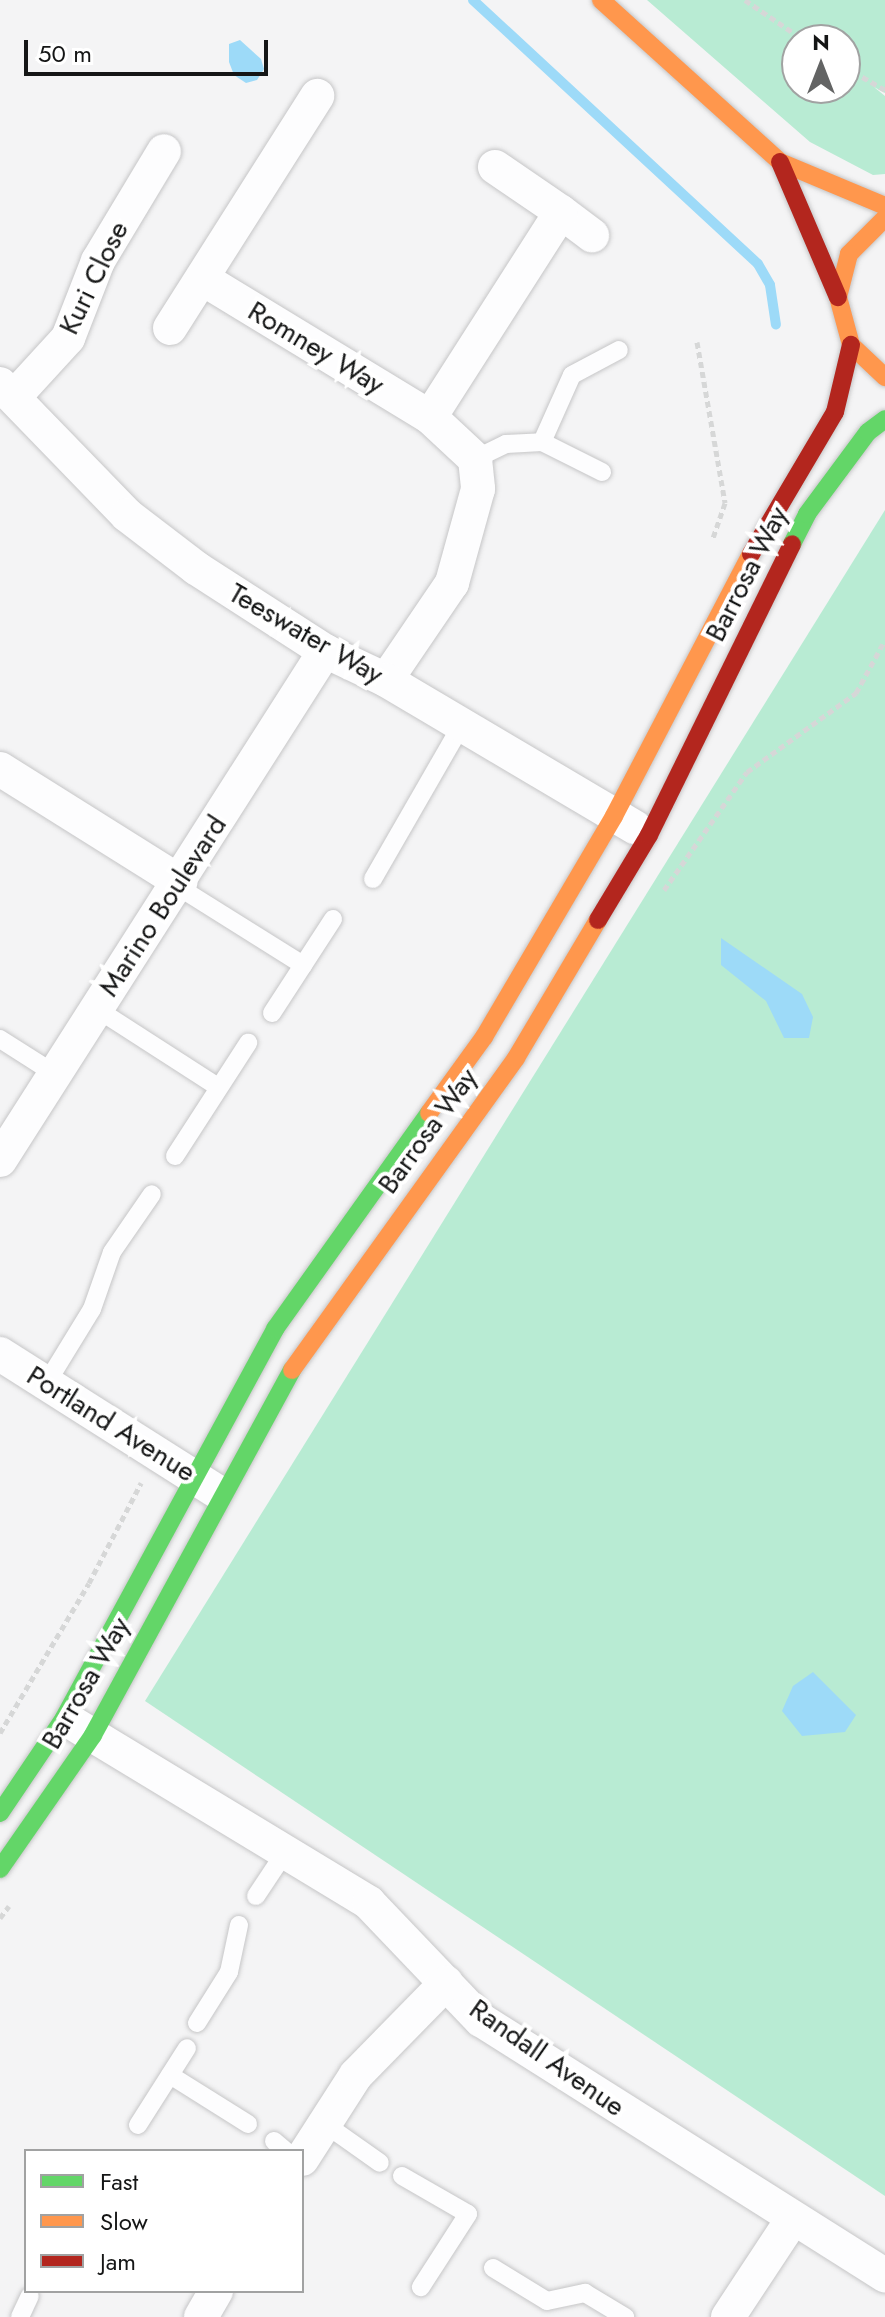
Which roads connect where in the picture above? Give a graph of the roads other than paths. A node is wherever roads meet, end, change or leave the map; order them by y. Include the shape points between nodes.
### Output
1 (601, 0) edge
2 (317, 96) dead end
3 (164, 151) dead end
4 (780, 162) junction
5 (495, 167) dead end
6 (885, 206) edge
7 (561, 212) junction
8 (885, 218) edge
9 (592, 235) dead end
10 (203, 279) junction
11 (838, 297) junction
12 (170, 328) dead end
13 (851, 345) junction
14 (619, 350) dead end
15 (885, 377) edge
16 (7, 390) edge
17 (430, 417) junction
18 (885, 419) edge
19 (542, 442) junction
20 (475, 459) junction
21 (602, 472) dead end
22 (325, 651) junction
23 (386, 680) junction
24 (461, 726) junction
25 (0, 769) edge
26 (614, 816) junction
27 (649, 835) junction
28 (373, 879) dead end
29 (178, 884) junction
30 (333, 919) dead end
31 (303, 965) junction
32 (97, 1009) junction
33 (272, 1013) dead end
34 (0, 1039) edge
35 (248, 1043) dead end
36 (55, 1074) junction
37 (218, 1087) junction
38 (175, 1156) dead end
39 (0, 1160) edge
40 (152, 1194) dead end
41 (0, 1354) edge
42 (46, 1384) junction
43 (193, 1476) junction
44 (221, 1495) junction
45 (64, 1718) junction
46 (93, 1735) junction
47 (0, 1813) edge
48 (286, 1851) junction
49 (0, 1869) edge
50 (256, 1896) dead end
51 (239, 1925) dead end
52 (446, 1983) junction
53 (197, 2023) dead end
54 (187, 2048) dead end
55 (170, 2075) junction
56 (248, 2124) dead end
57 (325, 2124) junction
58 (138, 2125) dead end
59 (289, 2149) edge
60 (380, 2163) dead end
61 (402, 2176) dead end
62 (792, 2220) junction
63 (493, 2268) dead end
64 (885, 2275) edge
65 (421, 2287) dead end
66 (215, 2293) edge
67 (30, 2296) dead end
68 (20, 2317) edge
69 (201, 2317) edge
70 (625, 2317) edge
71 (728, 2317) edge

1 - 4 street
2 - 10 street
3 - 16 street, Kuri Close via 98,261 68,338
4 - 6 street
4 - 11 street
5 - 7 street
7 - 9 street
7 - 17 street
8 - 11 street via 849,254
10 - 12 street
10 - 17 street, Romney Way
11 - 13 street
13 - 15 street
13 - 26 street, Barrosa Way via 835,412 773,511
14 - 19 lane via 572,375
16 - 22 street, Teeswater Way via 127,515 196,568
17 - 20 street, Romney Way
18 - 27 street, Barrosa Way via 868,432 807,514
19 - 20 lane via 506,444
19 - 21 lane
20 - 23 street via 478,489 452,583
22 - 23 street, Teeswater Way
22 - 29 street, Marino Boulevard
23 - 24 street, Teeswater Way
24 - 26 street, Teeswater Way
24 - 28 lane
25 - 29 street
26 - 27 street, Teeswater Way
26 - 43 street, Barrosa Way via 484,1037 275,1329
27 - 44 street, Barrosa Way via 516,1058 307,1343
29 - 31 lane
29 - 32 street, Marino Boulevard
30 - 31 lane
31 - 33 lane
32 - 36 street, Marino Boulevard
32 - 37 lane
34 - 36 lane
35 - 37 lane
36 - 39 street, Marino Boulevard
37 - 38 lane
40 - 42 lane via 112,1252 92,1309
41 - 42 street, Portland Avenue
42 - 43 street, Portland Avenue
43 - 44 street, Portland Avenue
43 - 45 street, Barrosa Way
44 - 46 street, Barrosa Way
45 - 46 street, Randall Avenue
45 - 47 street, Barrosa Way
46 - 48 street, Randall Avenue
46 - 49 street, Barrosa Way
48 - 50 lane
48 - 52 street, Randall Avenue via 369,1903
51 - 53 lane via 229,1972
52 - 57 street via 356,2075
52 - 62 street, Randall Avenue via 481,2020
54 - 55 lane
55 - 56 lane
55 - 58 lane
57 - 59 street
57 - 60 lane
61 - 65 lane via 468,2214
62 - 64 street, Randall Avenue
62 - 71 street
63 - 70 lane via 547,2301 585,2293
66 - 69 street
67 - 68 lane

